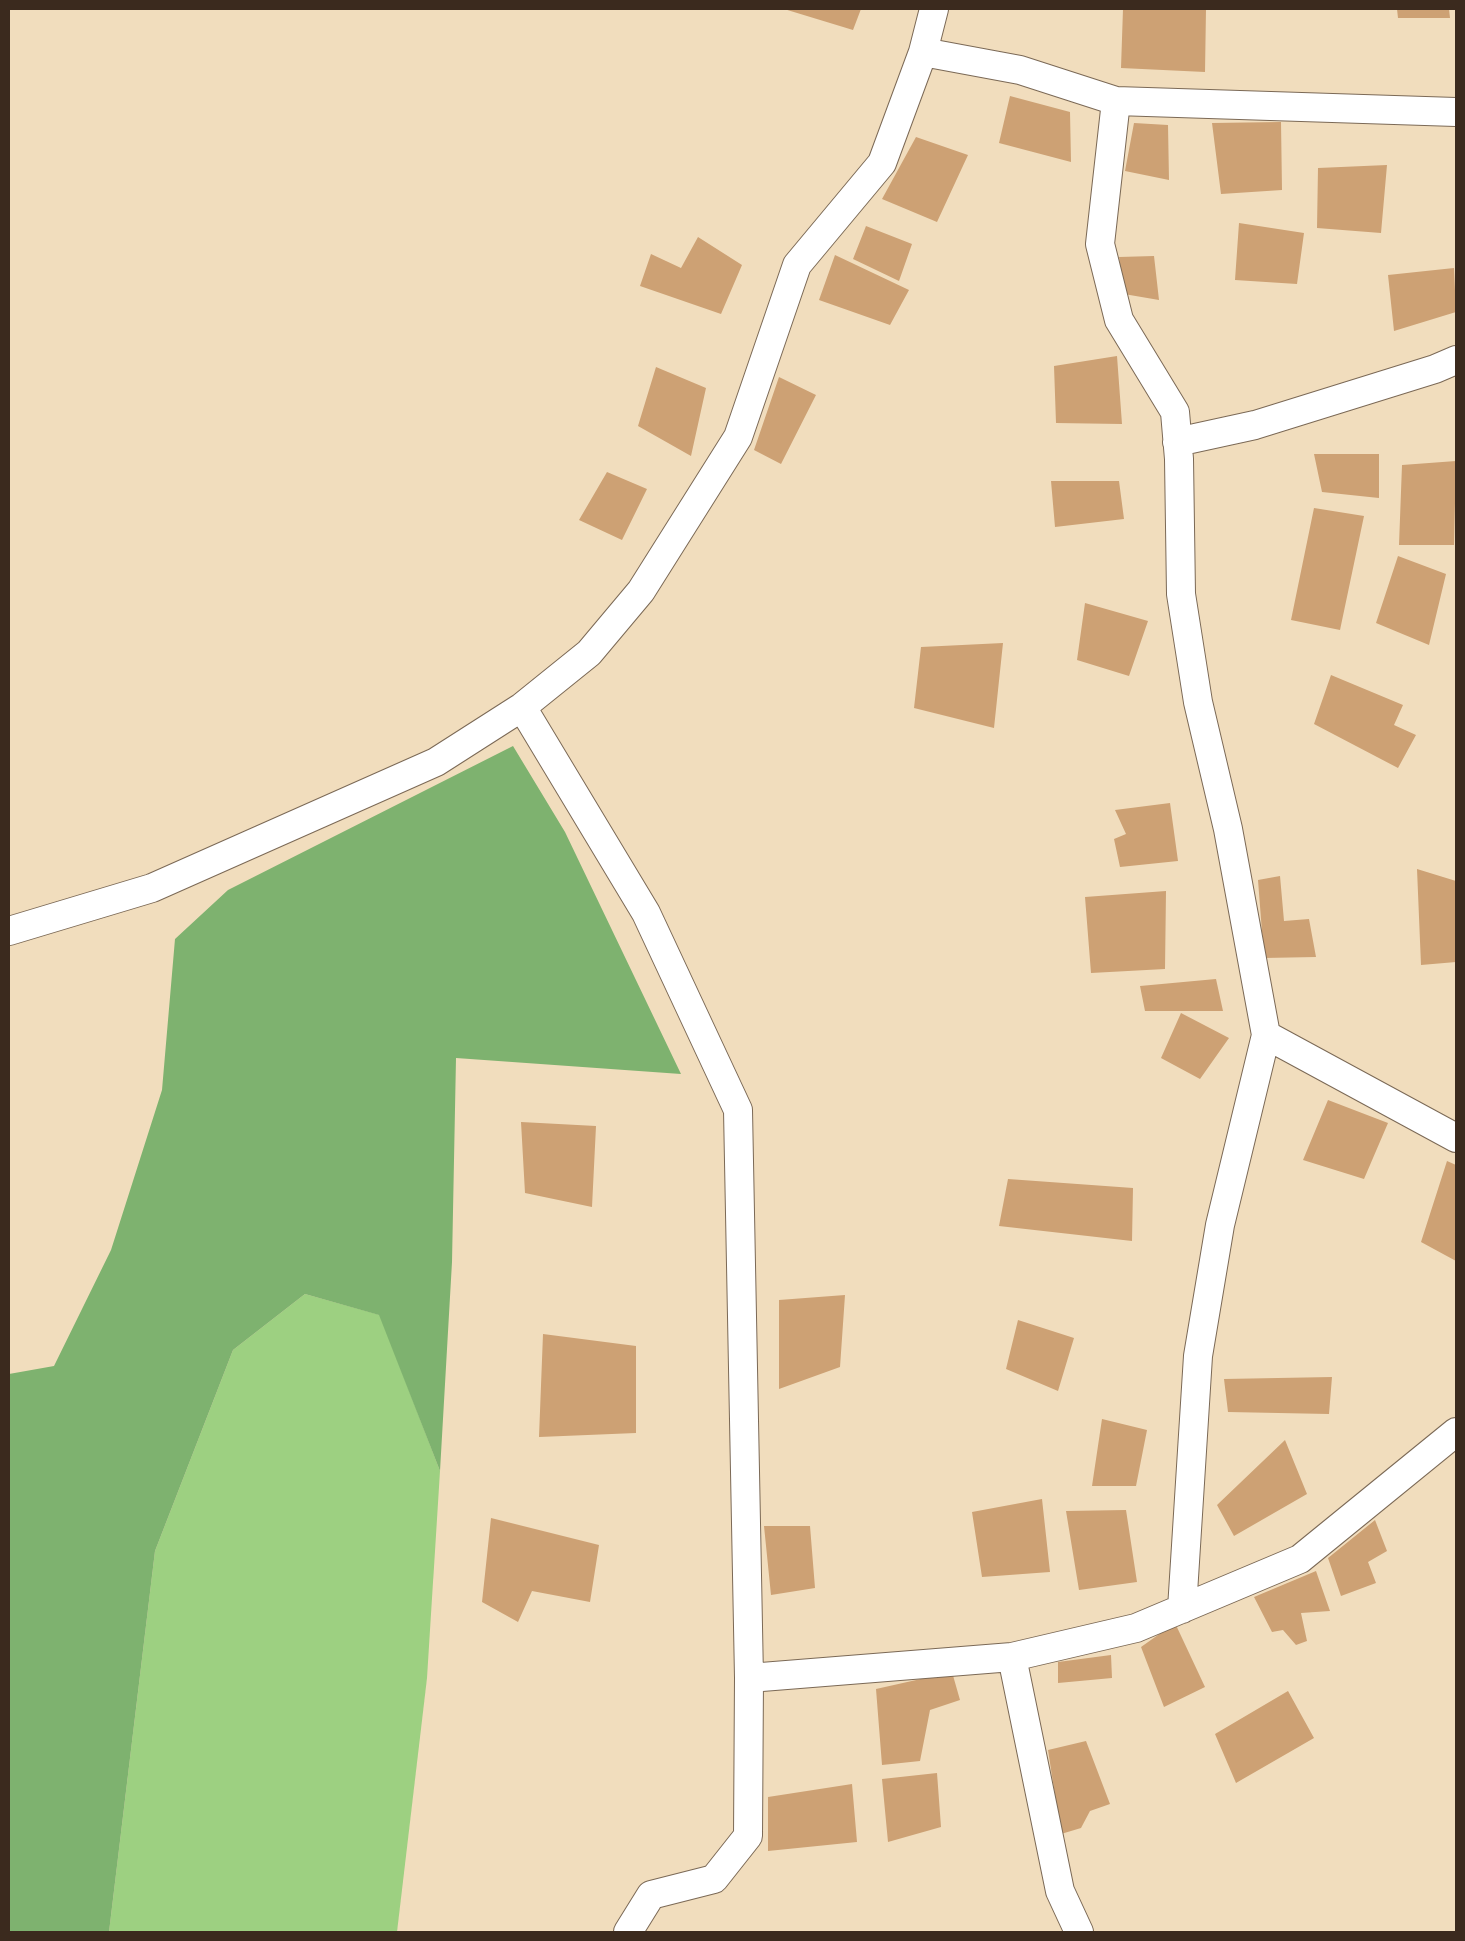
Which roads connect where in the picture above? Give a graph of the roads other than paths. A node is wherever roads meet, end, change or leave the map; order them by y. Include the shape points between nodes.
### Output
1 (934, 9) edge
2 (923, 52) junction
3 (1116, 101) junction
4 (1456, 112) edge
5 (1456, 360) edge
6 (1178, 442) junction
7 (522, 707) junction
8 (9, 931) edge
9 (1266, 1035) junction
10 (1456, 1138) edge
11 (1456, 1432) edge
12 (1182, 1608) junction
13 (1012, 1657) junction
14 (749, 1678) junction
15 (628, 1932) edge
16 (1079, 1932) edge

1 - 2 street
2 - 3 street via 1020,70
2 - 7 street via 882,163 798,265 738,437 641,591 589,653
3 - 4 street
3 - 6 street via 1100,244 1119,320 1175,412
5 - 6 street via 1255,426
6 - 9 street via 1181,594 1198,702 1228,829
7 - 8 street via 436,762 152,888
7 - 14 street via 646,913 738,1110
9 - 10 street
9 - 12 street via 1220,1225 1198,1356
11 - 12 street via 1300,1559
12 - 13 street via 1136,1628
13 - 14 street
13 - 16 street via 1060,1891
14 - 15 street via 748,1836 714,1879 651,1895

